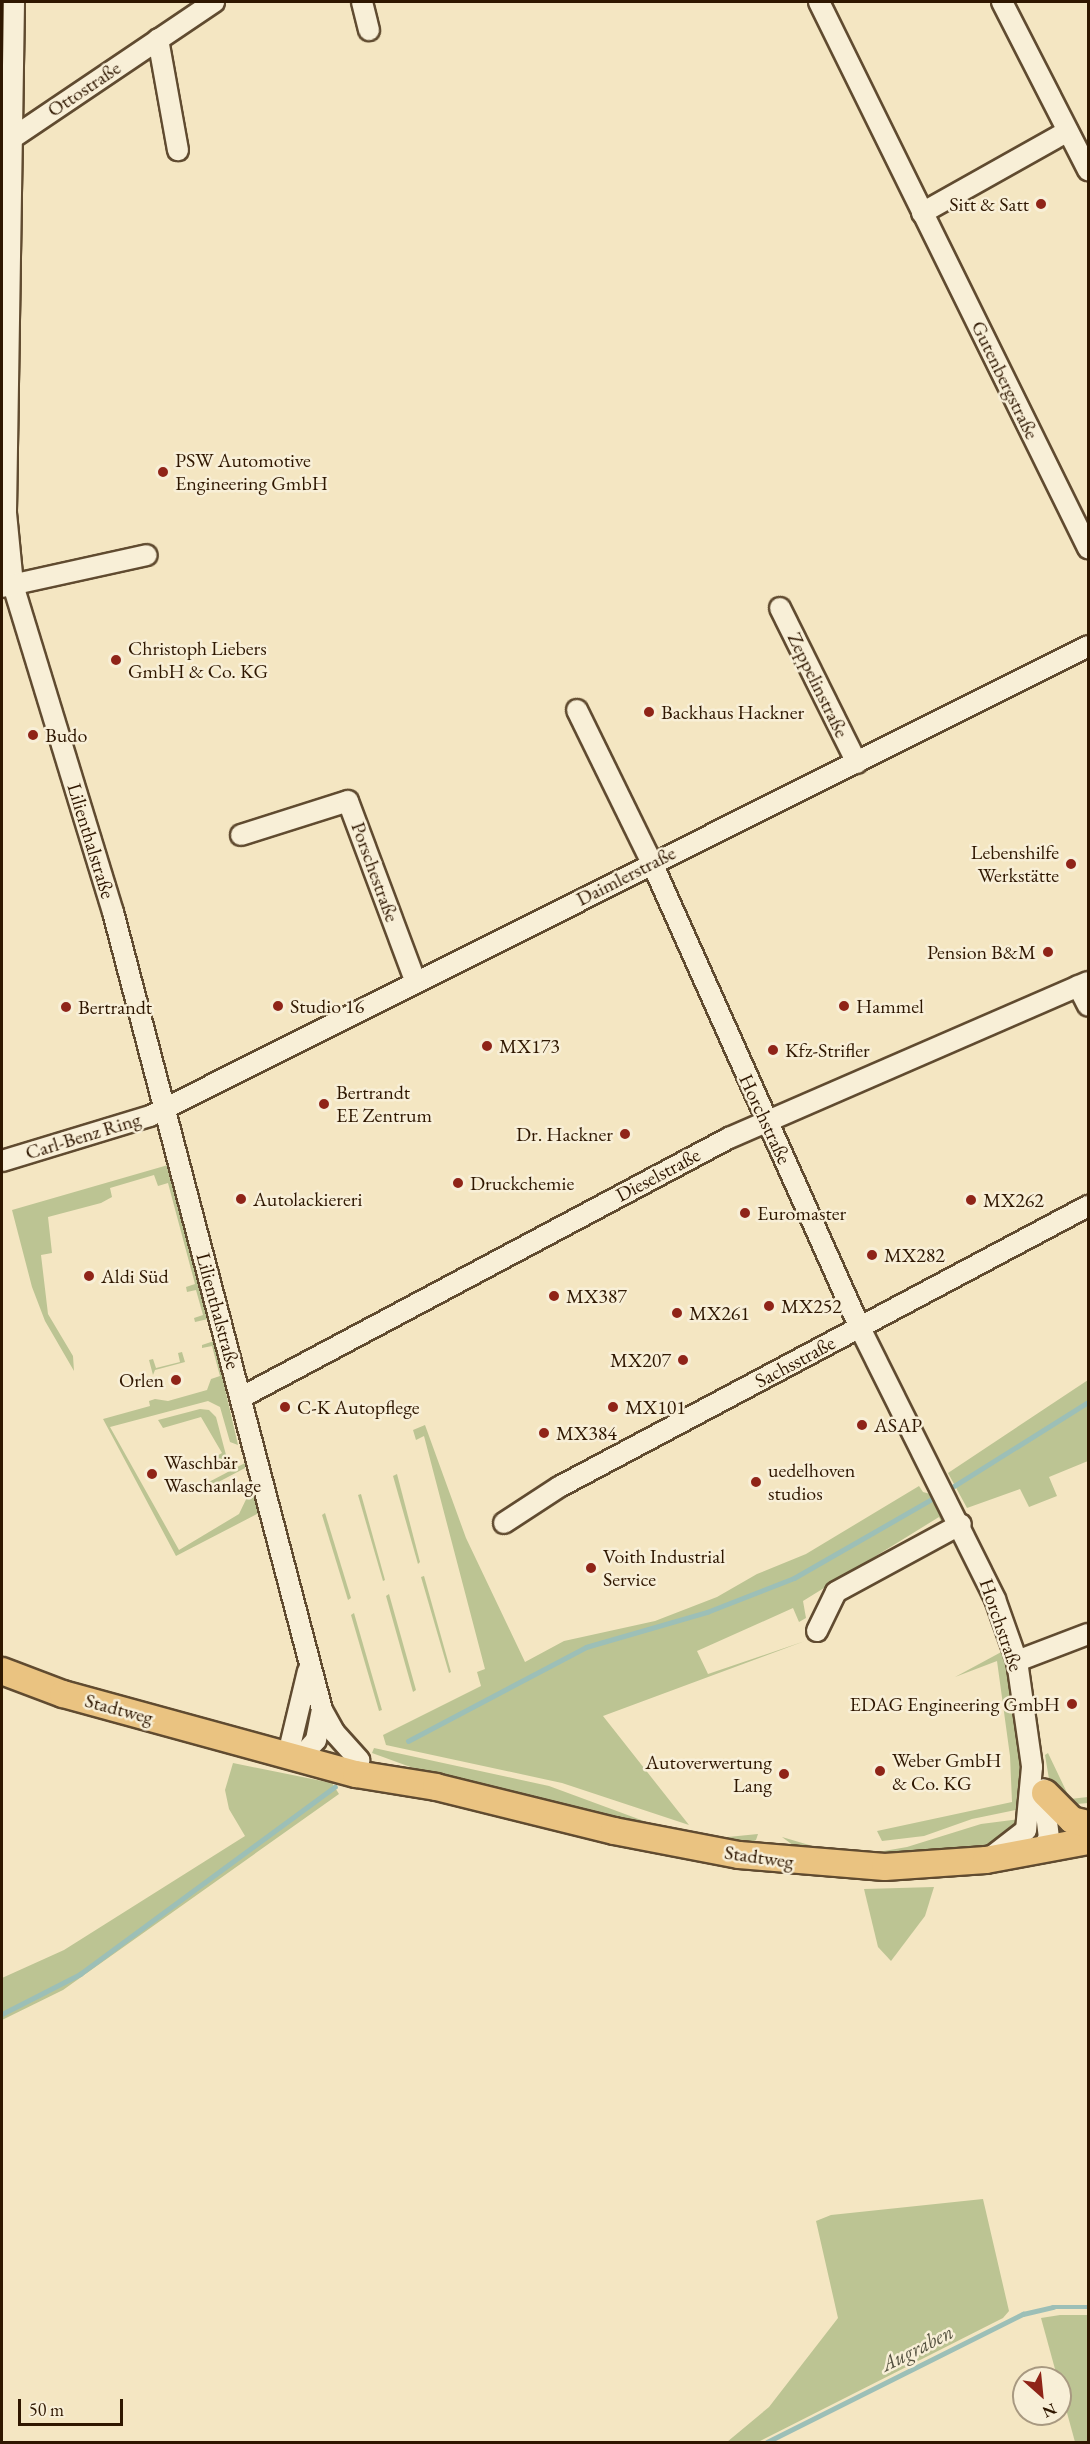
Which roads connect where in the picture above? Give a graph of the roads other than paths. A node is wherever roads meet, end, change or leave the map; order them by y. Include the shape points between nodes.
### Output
1 (14, 2) edge
2 (214, 2) edge
3 (362, 2) edge
4 (819, 2) edge
5 (1002, 2) edge
6 (369, 30) dead end
7 (158, 39) junction
8 (1068, 131) junction
9 (6, 139) edge
10 (178, 150) dead end
11 (1089, 170) edge
12 (922, 213) junction
13 (6, 275) edge
14 (1089, 548) edge
15 (147, 555) dead end
16 (7, 586) edge
17 (780, 608) dead end
18 (1089, 646) edge
19 (577, 710) dead end
20 (857, 763) junction
21 (241, 834) dead end
22 (652, 863) junction
23 (415, 980) junction
24 (1083, 984) edge
25 (1089, 1006) edge
26 (164, 1108) junction
27 (767, 1121) junction
28 (2, 1161) edge
29 (1089, 1206) edge
30 (860, 1328) junction
31 (242, 1397) junction
32 (504, 1523) dead end
33 (960, 1524) junction
34 (817, 1631) dead end
35 (1089, 1634) edge
36 (1017, 1661) junction
37 (309, 1665) junction
38 (2, 1671) edge
39 (322, 1710) junction
40 (251, 1742) junction
41 (301, 1750) junction
42 (359, 1760) junction
43 (1032, 1767) junction
44 (436, 1787) junction
45 (1045, 1793) junction
46 (1089, 1824) edge
47 (1089, 1842) edge
48 (1040, 1851) junction
49 (986, 1860) junction

1 - 9 street, Lilienthalstraße
2 - 7 street, Ottostraße
3 - 6 street
4 - 12 street, Gutenbergstraße
5 - 8 street
7 - 9 street, Ottostraße
7 - 10 street
8 - 11 street
8 - 12 street
9 - 13 street, Lilienthalstraße
12 - 14 street, Gutenbergstraße
13 - 16 street, Lilienthalstraße
15 - 16 street
16 - 26 street, Lilienthalstraße via 113,912
17 - 20 street, Zeppelinstraße
18 - 20 street, Daimlerstraße
19 - 22 street, Horchstraße
20 - 22 street, Daimlerstraße
21 - 23 street, Porschestraße via 348,801
22 - 23 street, Daimlerstraße
22 - 27 street, Horchstraße
23 - 26 street, Daimlerstraße
24 - 25 street
24 - 27 street, Dieselstraße
26 - 28 street, Carl-Benz Ring via 136,1122
26 - 31 street, Lilienthalstraße
27 - 30 street, Horchstraße
27 - 31 street, Dieselstraße
29 - 30 street, Sachsstraße
30 - 32 street, Sachsstraße via 559,1487
30 - 33 street, Horchstraße
31 - 37 street, Lilienthalstraße
33 - 34 street via 836,1592
33 - 36 street, Horchstraße via 995,1599
35 - 36 street
36 - 43 street, Horchstraße
37 - 39 street, Lilienthalstraße
37 - 41 street, Lilienthalstraße
38 - 40 main road, Stadtweg via 63,1694
39 - 41 street
39 - 42 street, Lilienthalstraße via 334,1732
40 - 41 main road, Stadtweg
40 - 41 street
41 - 42 main road, Stadtweg
41 - 44 main road, Stadtweg
42 - 44 main road, Stadtweg
43 - 45 street, Horchstraße
43 - 49 street, Horchstraße via 1026,1830
44 - 49 main road, Stadtweg via 614,1831 739,1856 885,1867
45 - 46 main road via 1072,1820
45 - 48 street, Horchstraße via 1049,1838
47 - 48 main road, Stadtweg
48 - 49 main road, Stadtweg

